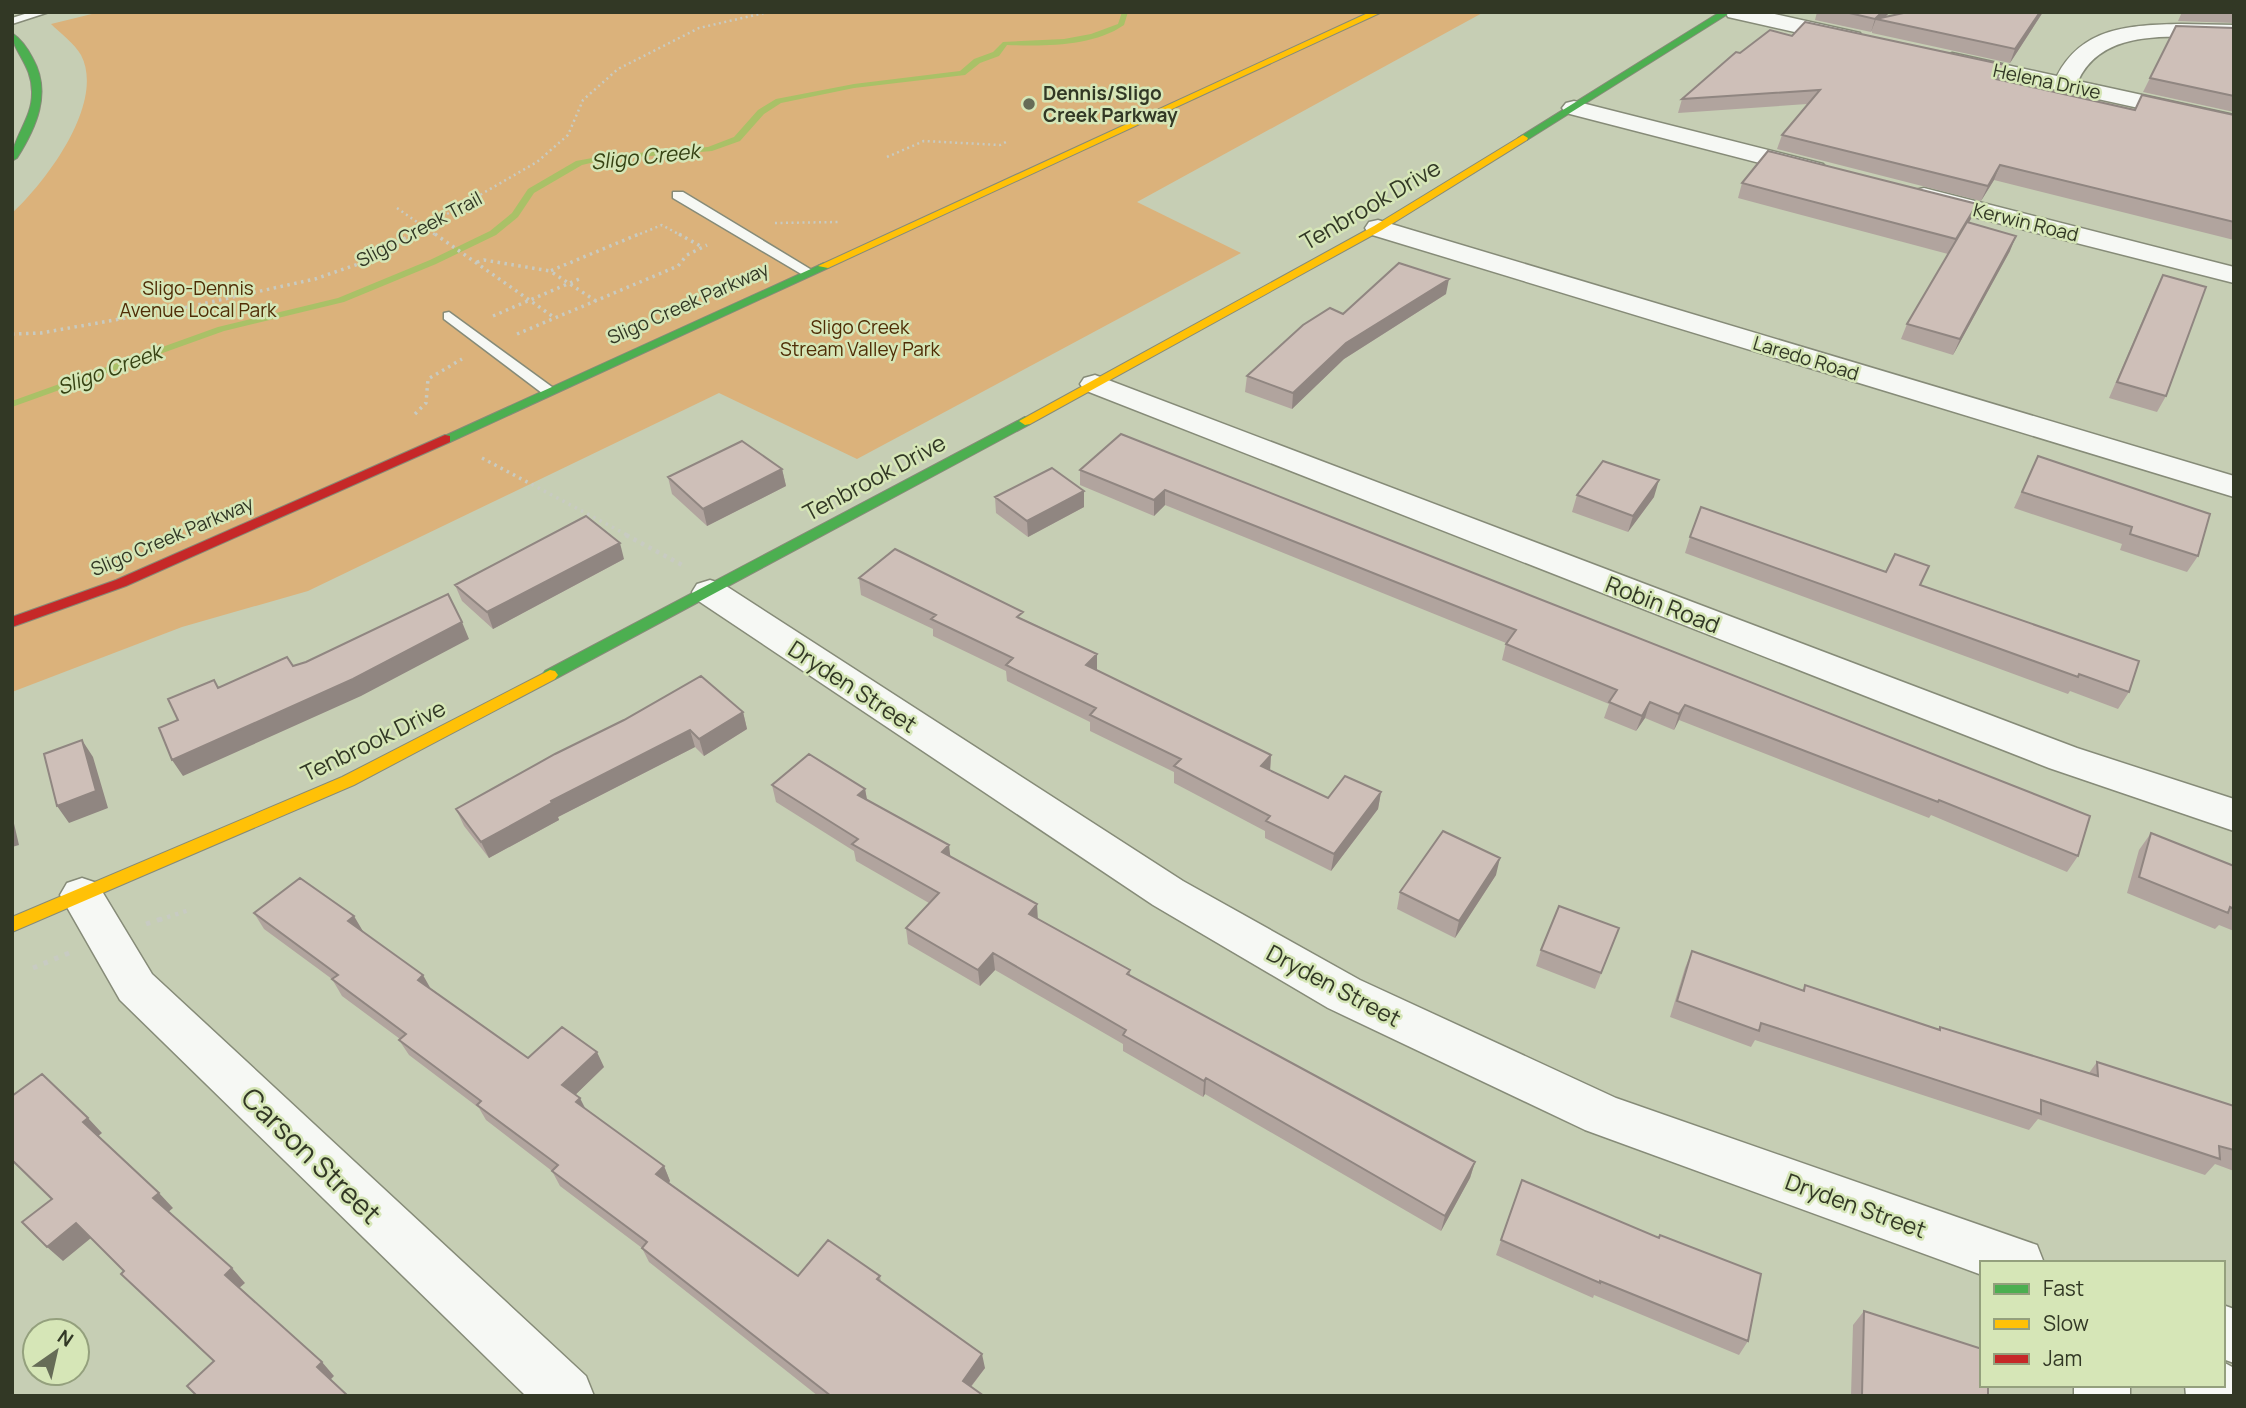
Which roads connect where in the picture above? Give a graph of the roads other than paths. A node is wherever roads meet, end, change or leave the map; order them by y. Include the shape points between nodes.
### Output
1 (44, 12) edge
2 (1378, 12) edge
3 (1727, 12) edge
4 (1736, 12) edge
5 (12, 21) edge
6 (2234, 32) edge
7 (12, 36) edge
8 (1868, 41) edge
9 (1933, 56) edge
10 (2064, 85) junction
11 (1574, 108) junction
12 (2234, 122) edge
13 (12, 158) edge
14 (1835, 174) edge
15 (1902, 191) edge
16 (678, 195) dead end
17 (1378, 228) junction
18 (808, 272) junction
19 (2234, 275) edge
20 (449, 316) dead end
21 (1095, 384) junction
22 (547, 390) junction
23 (2234, 487) edge
24 (699, 580) junction
25 (12, 622) edge
26 (2234, 815) edge
27 (82, 895) junction
28 (12, 925) edge
29 (2012, 1261) edge
30 (566, 1396) edge

1 - 5 lane
2 - 18 street, Sligo Creek Parkway
3 - 11 street, Tenbrook Drive
4 - 8 street
6 - 10 street via 2130,35 2092,46 2074,62
7 - 13 street via 28,48 40,87 33,122
9 - 10 street, Helena Drive
10 - 12 street, Helena Drive
11 - 14 street
11 - 17 street, Tenbrook Drive
15 - 19 street, Kerwin Road
16 - 18 lane
17 - 21 street, Tenbrook Drive
17 - 23 street, Laredo Road
18 - 22 street, Sligo Creek Parkway
20 - 22 lane
21 - 24 street, Tenbrook Drive
21 - 26 street, Robin Road via 2063,758
22 - 25 street, Sligo Creek Parkway via 121,583
24 - 27 street, Tenbrook Drive via 348,781
24 - 29 street, Dryden Street via 1168,893 1344,994 1602,1115
27 - 28 street, Tenbrook Drive
27 - 30 street, Carson Street via 136,987

